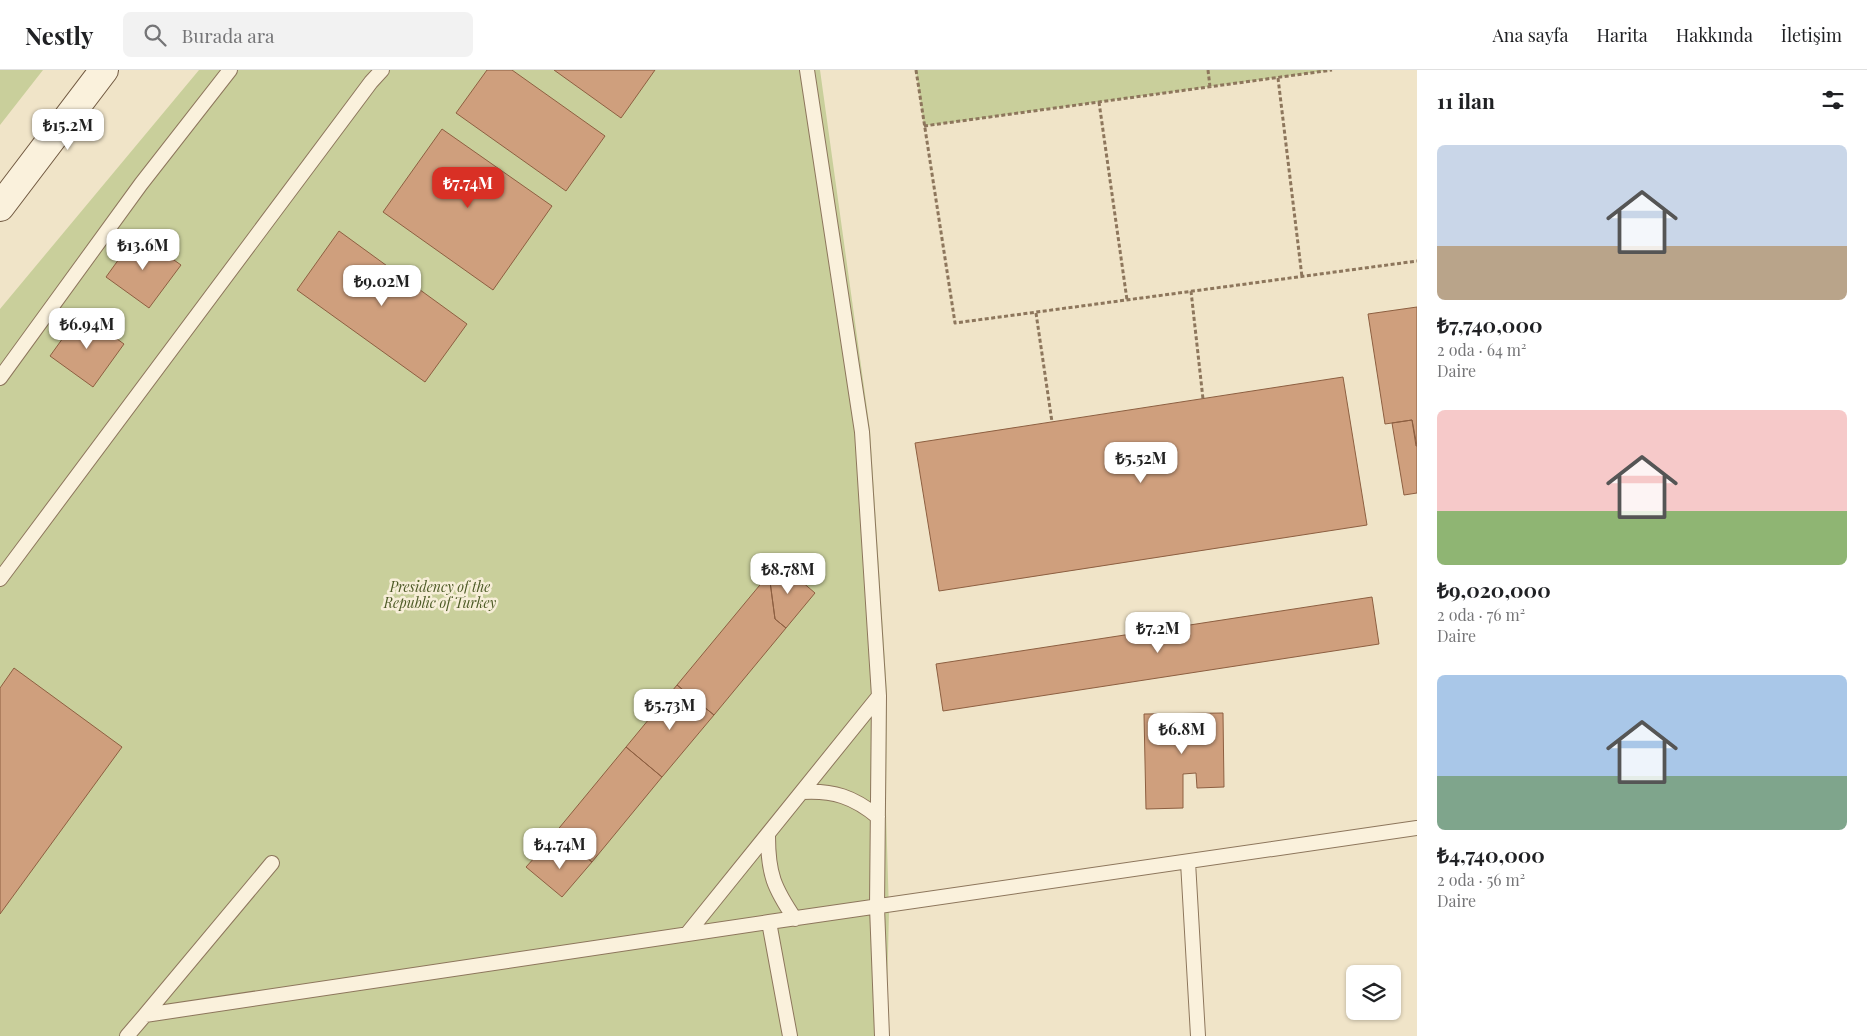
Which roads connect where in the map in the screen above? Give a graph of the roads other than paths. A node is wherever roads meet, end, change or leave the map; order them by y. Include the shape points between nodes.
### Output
1 (104, 70) edge
2 (230, 70) edge
3 (382, 70) edge
4 (807, 70) edge
5 (0, 207) edge
6 (0, 378) edge
7 (0, 579) edge
8 (879, 696) junction
9 (802, 792) junction
10 (878, 817) junction
11 (1417, 828) edge
12 (768, 836) junction
13 (1188, 862) junction
14 (272, 864) dead end
15 (877, 907) junction
16 (795, 919) junction
17 (769, 922) junction
18 (687, 934) junction
19 (145, 1014) junction
20 (127, 1036) edge
21 (790, 1036) edge
22 (882, 1036) edge
23 (1198, 1036) edge

1 - 5 main road
2 - 6 lane via 141,184
3 - 7 lane
4 - 8 lane via 862,432
8 - 9 lane
8 - 10 lane
9 - 10 lane via 823,790 843,794 862,803
9 - 12 lane
10 - 15 lane
11 - 13 lane
12 - 16 lane via 768,865 778,894
12 - 18 lane
13 - 15 lane
13 - 23 lane
14 - 19 lane
15 - 16 lane
15 - 22 lane
16 - 17 lane
17 - 18 lane
17 - 21 lane
18 - 19 lane
19 - 20 lane

